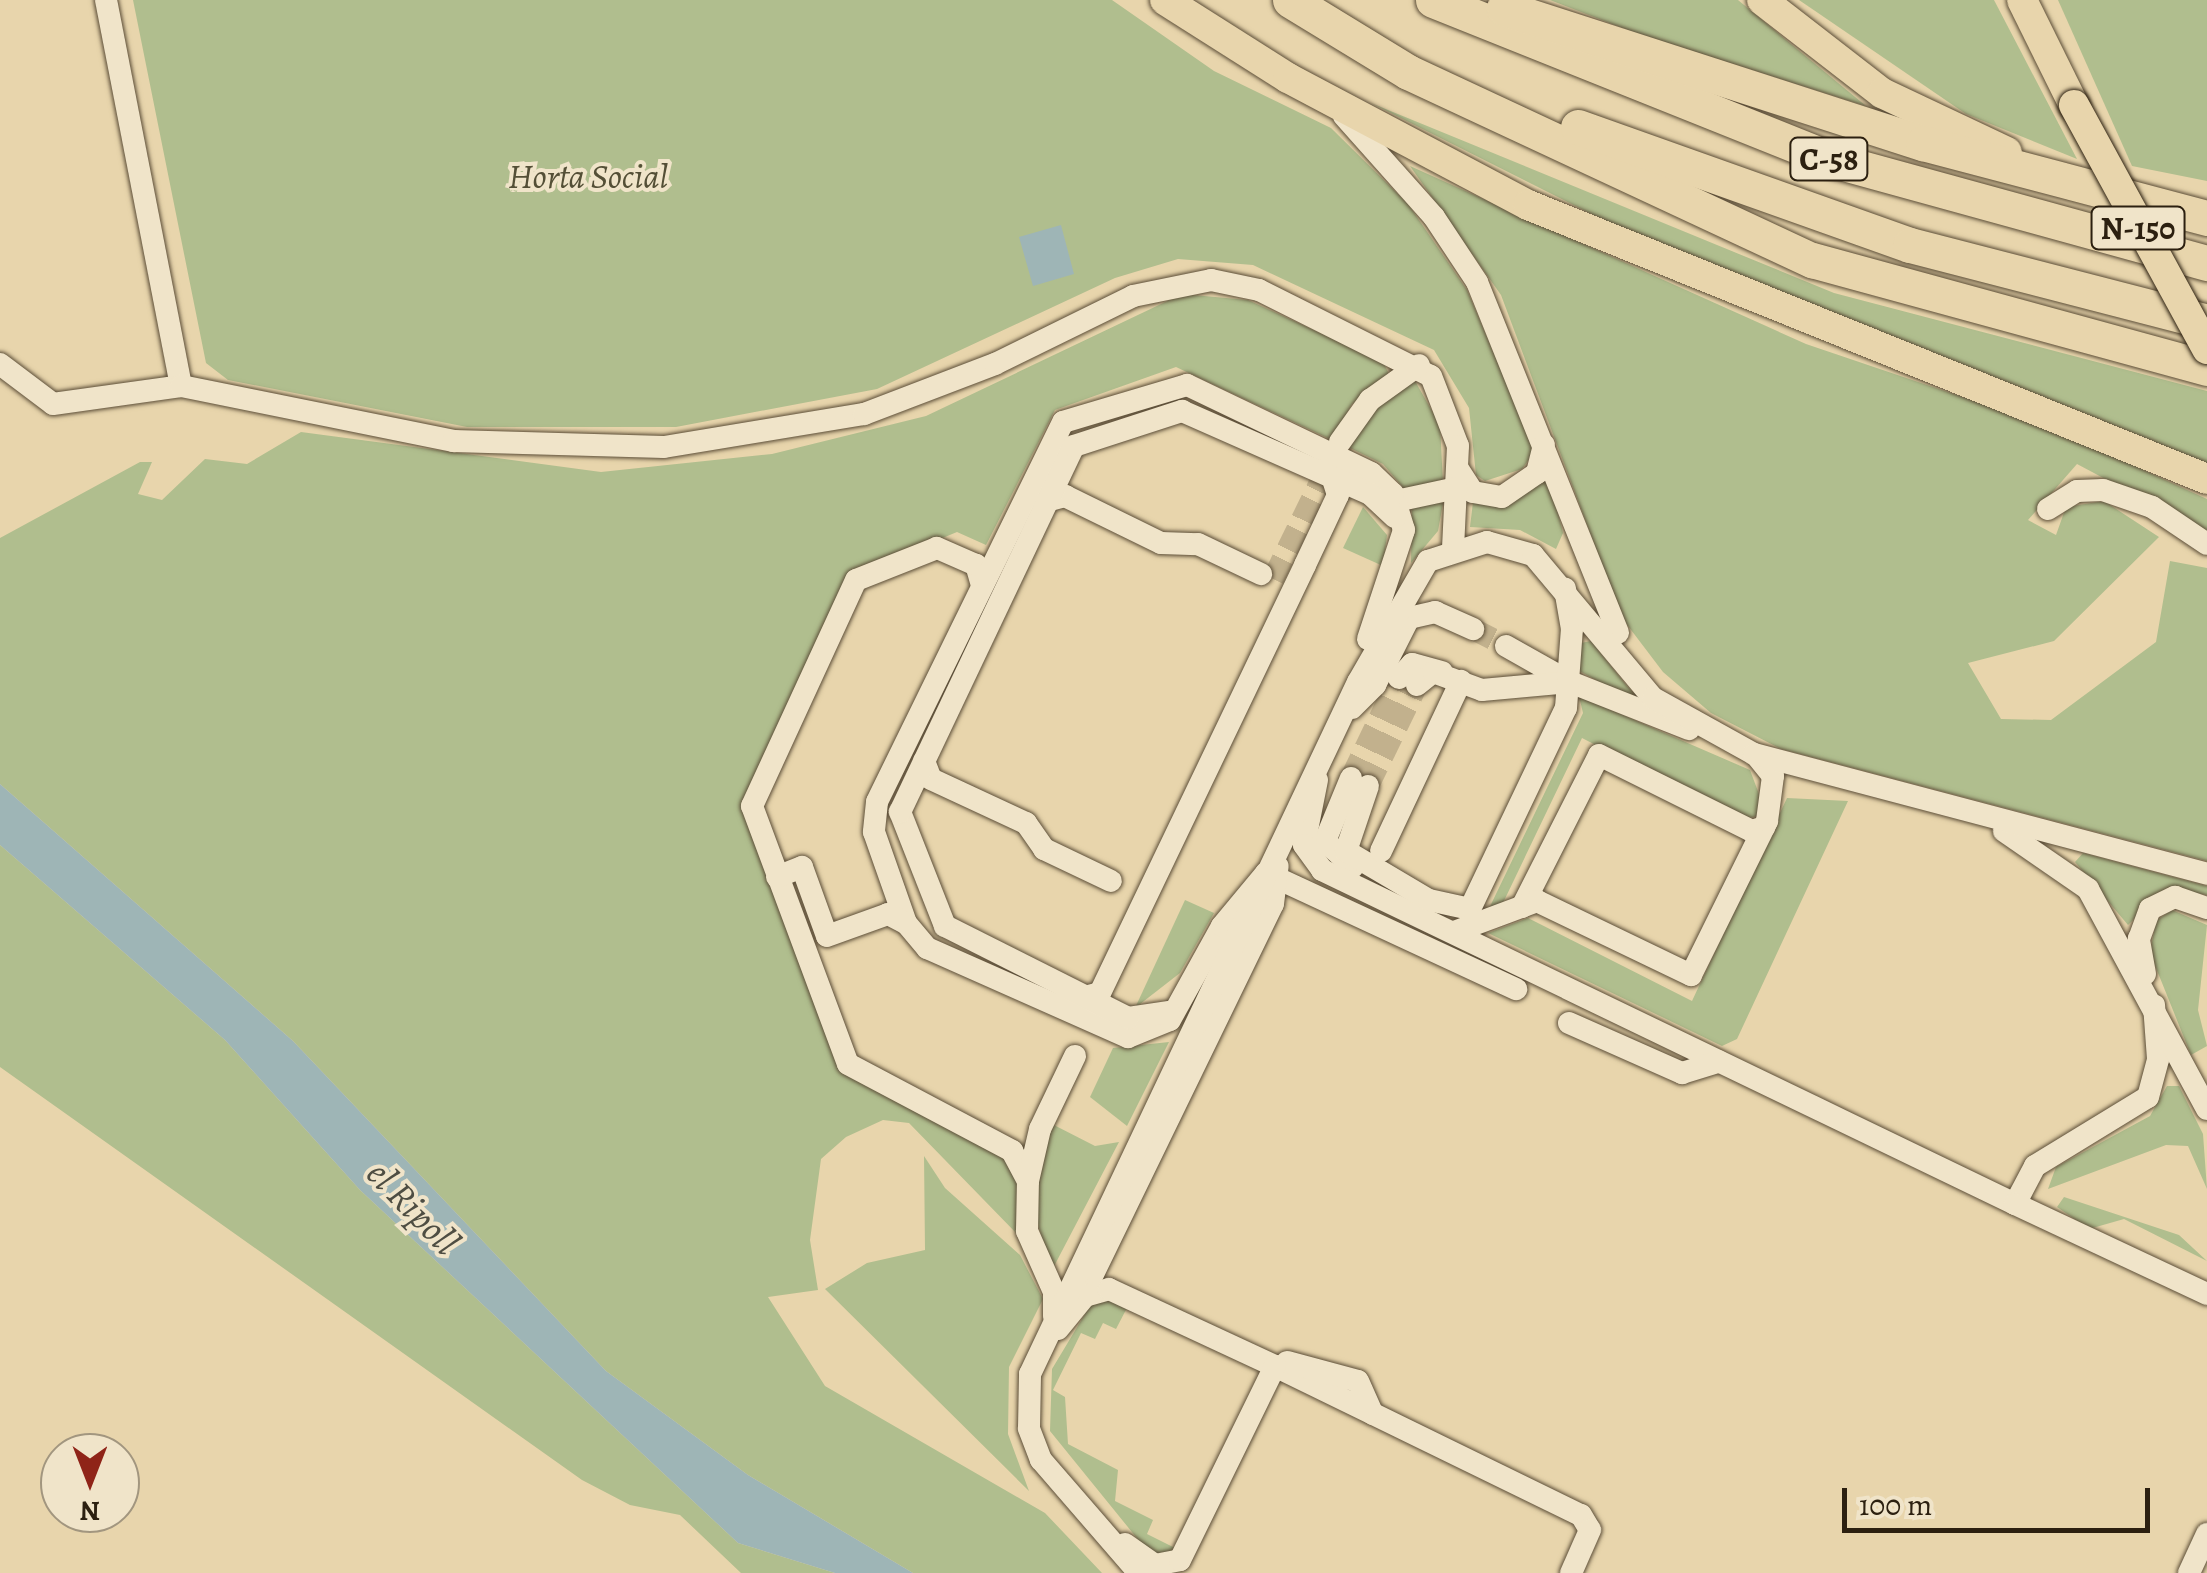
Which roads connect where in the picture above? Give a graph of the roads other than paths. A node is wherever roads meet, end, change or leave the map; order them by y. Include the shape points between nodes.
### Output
1 (106, 0) edge
2 (1165, 0) edge
3 (1290, 0) edge
4 (1310, 0) edge
5 (1433, 0) edge
6 (1483, 0) edge
7 (1762, 0) edge
8 (2022, 0) edge
9 (1288, 78) junction
10 (2207, 207) edge
11 (2207, 218) edge
12 (2207, 263) edge
13 (2207, 322) edge
14 (2207, 349) edge
15 (0, 364) edge
16 (1420, 365) junction
17 (2207, 368) edge
18 (181, 386) junction
19 (1544, 436) junction
20 (1340, 442) tunnel mouth
21 (2207, 478) edge
22 (1458, 479) junction
23 (1334, 482) junction
24 (1046, 501) junction
25 (1396, 501) junction
26 (2048, 509) dead end
27 (2207, 544) edge
28 (1453, 548) junction
29 (1396, 565) junction
30 (1261, 574) dead end
31 (1563, 581) junction
32 (982, 582) junction
33 (1473, 630) tunnel mouth
34 (1506, 646) tunnel mouth
35 (1453, 677) junction
36 (1358, 682) junction
37 (1408, 682) dead end
38 (1570, 682) junction
39 (1339, 721) junction
40 (1712, 734) junction
41 (1754, 754) junction
42 (1320, 760) junction
43 (924, 761) junction
44 (1360, 782) tunnel mouth
45 (1960, 812) junction
46 (1764, 827) junction
47 (1381, 851) dead end
48 (2207, 874) edge
49 (1271, 875) junction
50 (777, 877) junction
51 (1111, 882) dead end
52 (1522, 907) junction
53 (2207, 908) edge
54 (906, 923) junction
55 (1450, 931) junction
56 (1516, 989) dead end
57 (1088, 996) junction
58 (1182, 1001) junction
59 (2152, 1001) junction
60 (1568, 1023) dead end
61 (1075, 1056) dead end
62 (1719, 1062) junction
63 (2207, 1109) edge
64 (1028, 1181) junction
65 (2015, 1204) junction
66 (1100, 1290) junction
67 (2207, 1294) edge
68 (1079, 1302) junction
69 (1053, 1319) junction
70 (1034, 1359) junction
71 (1276, 1366) junction
72 (1373, 1414) junction
73 (2207, 1534) edge
74 (1148, 1568) edge
75 (1571, 1573) edge
76 (2189, 1573) edge

1 - 18 street
2 - 9 main road
3 - 17 highway via 1408,72 1812,260
4 - 13 highway, C-58 via 1676,166 1910,244
5 - 12 highway, C-58 via 1836,161
6 - 11 highway via 1923,143
7 - 10 main road via 1844,68 1952,130
8 - 14 main road, N-150, bridge
9 - 19 street via 1354,124 1442,229 1500,330
9 - 21 main road via 1672,270
15 - 18 street via 52,404
16 - 18 street via 1260,290 1211,280 1145,291 864,414 737,440 519,448
16 - 20 street via 1370,400
16 - 22 street via 1451,408
19 - 22 street via 1536,473 1511,494 1481,496
19 - 40 street via 1612,624
22 - 25 street
22 - 28 street
23 - 24 street via 1182,410 1074,446
23 - 29 street via 1391,511
23 - 57 street via 1338,495 1100,993
24 - 30 street via 1065,496 1160,542 1198,544
24 - 43 street
25 - 29 street via 1404,530
25 - 32 street via 1371,473 1196,388 1166,386 1057,427
26 - 27 street via 2077,491 2103,490 2152,507
28 - 31 street via 1522,549
28 - 36 street via 1416,574
29 - 36 street
31 - 38 street
31 - 40 street via 1653,698
32 - 50 street via 980,568 936,548 856,580 755,789 754,814
32 - 54 street via 874,812
33 - 39 street via 1434,612 1409,618 1374,686
34 - 38 street
35 - 37 street via 1427,674
35 - 38 street via 1482,690
35 - 47 street
36 - 39 street
38 - 40 street via 1657,722
38 - 44 street via 1559,730 1476,904 1461,912 1346,851
39 - 42 street
40 - 41 street
41 - 45 street
41 - 46 street via 1773,776
42 - 49 street
42 - 55 street via 1310,859
43 - 51 street via 931,779 1026,824 1044,849
43 - 57 street via 899,815 939,922
45 - 48 street
45 - 59 street via 2034,844 2074,875
46 - 52 street via 1691,975 1543,902
46 - 52 street via 1752,831 1599,755
49 - 56 street
49 - 58 street via 1222,926
49 - 68 street via 1268,914
49 - 69 street
50 - 54 street via 802,868 827,936 893,914
50 - 64 street via 848,1064 1012,1151
52 - 55 street via 1472,932
53 - 59 street via 2175,897 2150,909 2139,939
54 - 58 street via 927,948 1118,1036 1160,1030
55 - 62 street
57 - 58 street via 1138,1020
59 - 63 street
59 - 65 street via 2158,1059 2148,1096 2035,1166
60 - 62 street via 1682,1073
61 - 64 street via 1040,1129
62 - 65 street
64 - 69 street via 1026,1230 1054,1292
65 - 67 street
66 - 68 street
66 - 71 street
66 - 72 street via 1121,1281 1304,1370 1333,1369 1358,1381
68 - 70 street
69 - 70 street
70 - 74 street via 1027,1394 1034,1444 1090,1519
71 - 72 street
71 - 74 street via 1180,1560
72 - 75 street via 1582,1515 1590,1530
73 - 76 street

